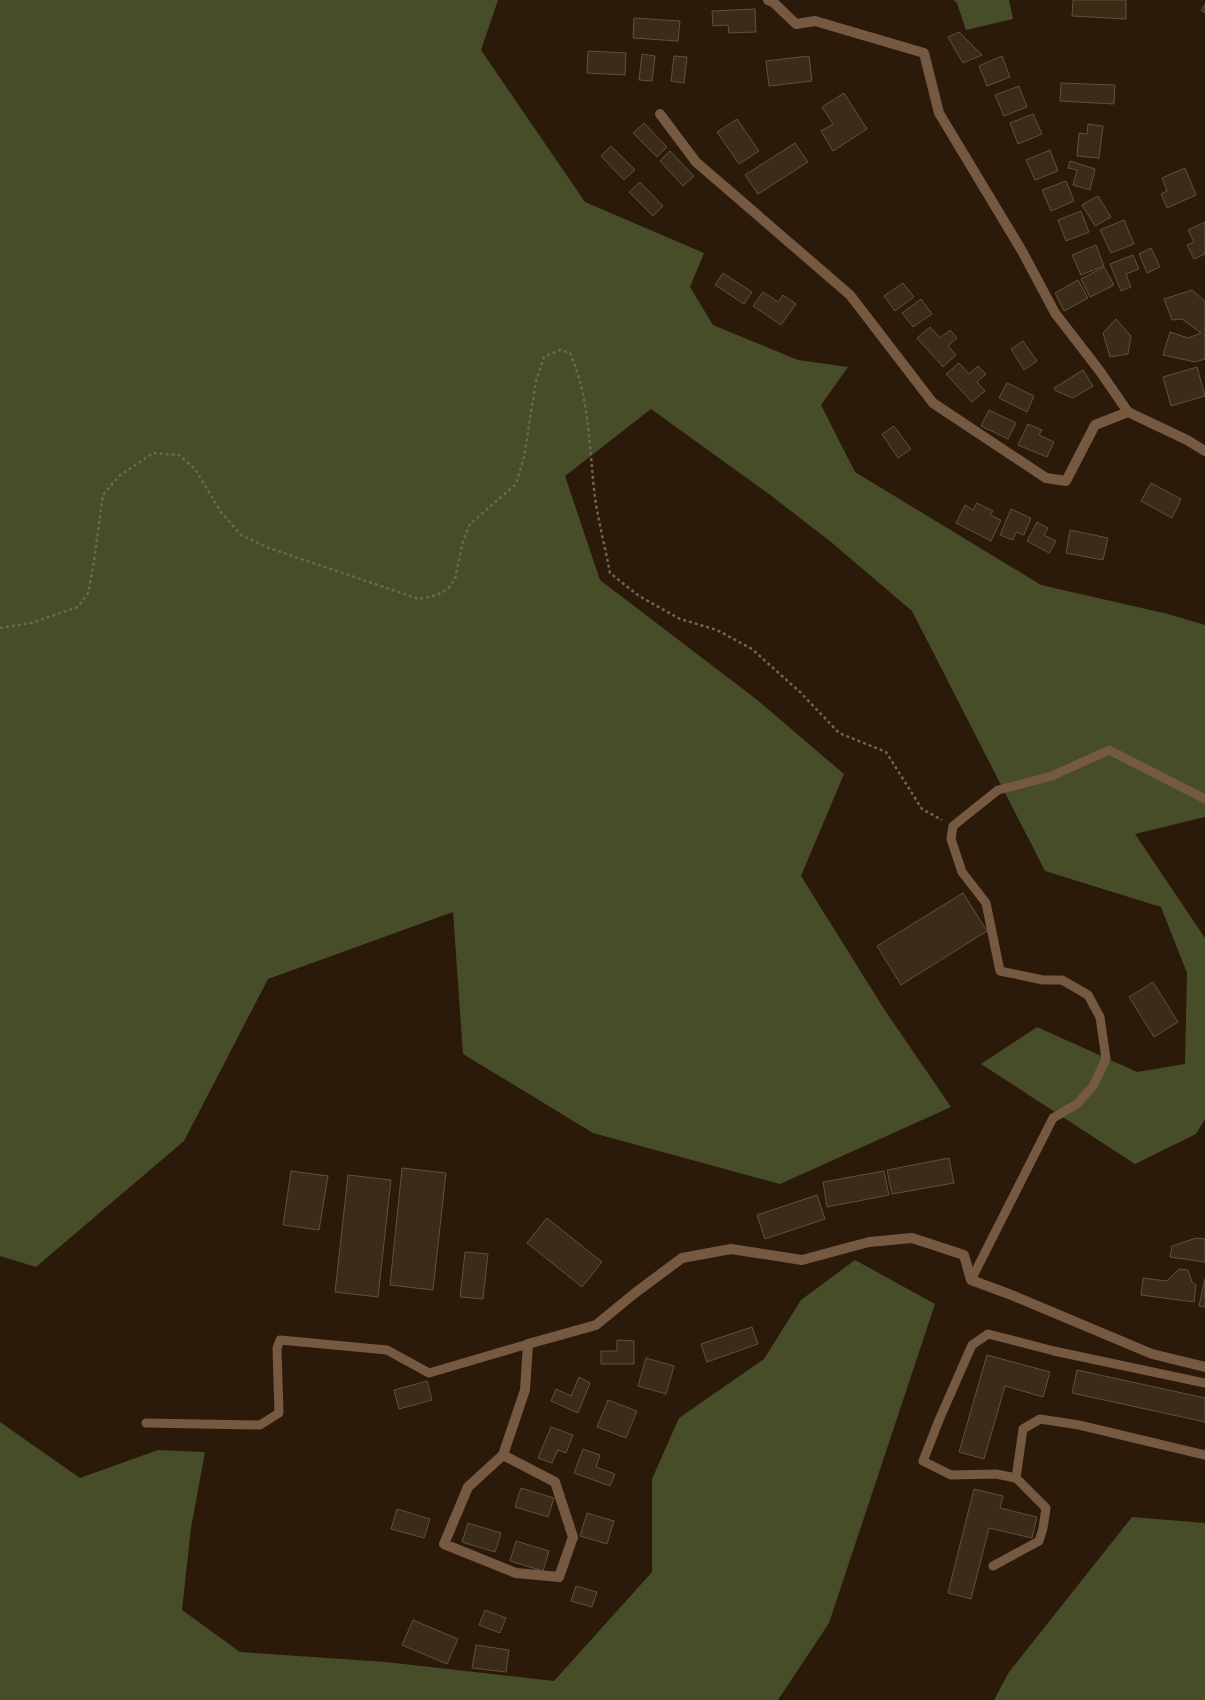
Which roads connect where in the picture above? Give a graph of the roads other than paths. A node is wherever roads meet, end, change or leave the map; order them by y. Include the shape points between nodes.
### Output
1 (768, 0) edge
2 (660, 114) dead end
3 (1128, 412) junction
4 (1205, 451) edge
5 (1205, 799) edge
6 (971, 1280) junction
7 (528, 1344) junction
8 (1205, 1367) edge
9 (1205, 1383) edge
10 (146, 1423) dead end
11 (504, 1455) junction
12 (1205, 1455) edge
13 (1016, 1478) junction
14 (993, 1566) dead end

1 - 3 street via 796,24 815,21 924,53 939,113 1022,251 1055,313
2 - 3 street via 696,162 850,295 933,404 1046,478 1066,481 1095,425
3 - 4 street
5 - 6 lane via 1109,750 1052,776 998,790 953,826 951,839 962,872 986,903 1000,971 1042,980 1062,980 1088,995 1100,1017 1106,1059 1094,1086 1077,1104 1053,1118
6 - 7 street via 964,1255 912,1238 869,1242 802,1260 731,1249 682,1258 596,1325
6 - 8 street via 1152,1354
7 - 10 lane via 429,1373 387,1350 280,1340 279,1413 260,1425
7 - 11 street via 526,1390
9 - 13 lane via 1054,1351 988,1334 972,1345 923,1461 950,1475 996,1474
11 - 11 street via 555,1482 573,1537 559,1577 516,1573 444,1544 468,1488
12 - 13 lane via 1079,1424 1040,1419 1023,1429
13 - 14 lane via 1046,1508 1043,1528 1039,1541

